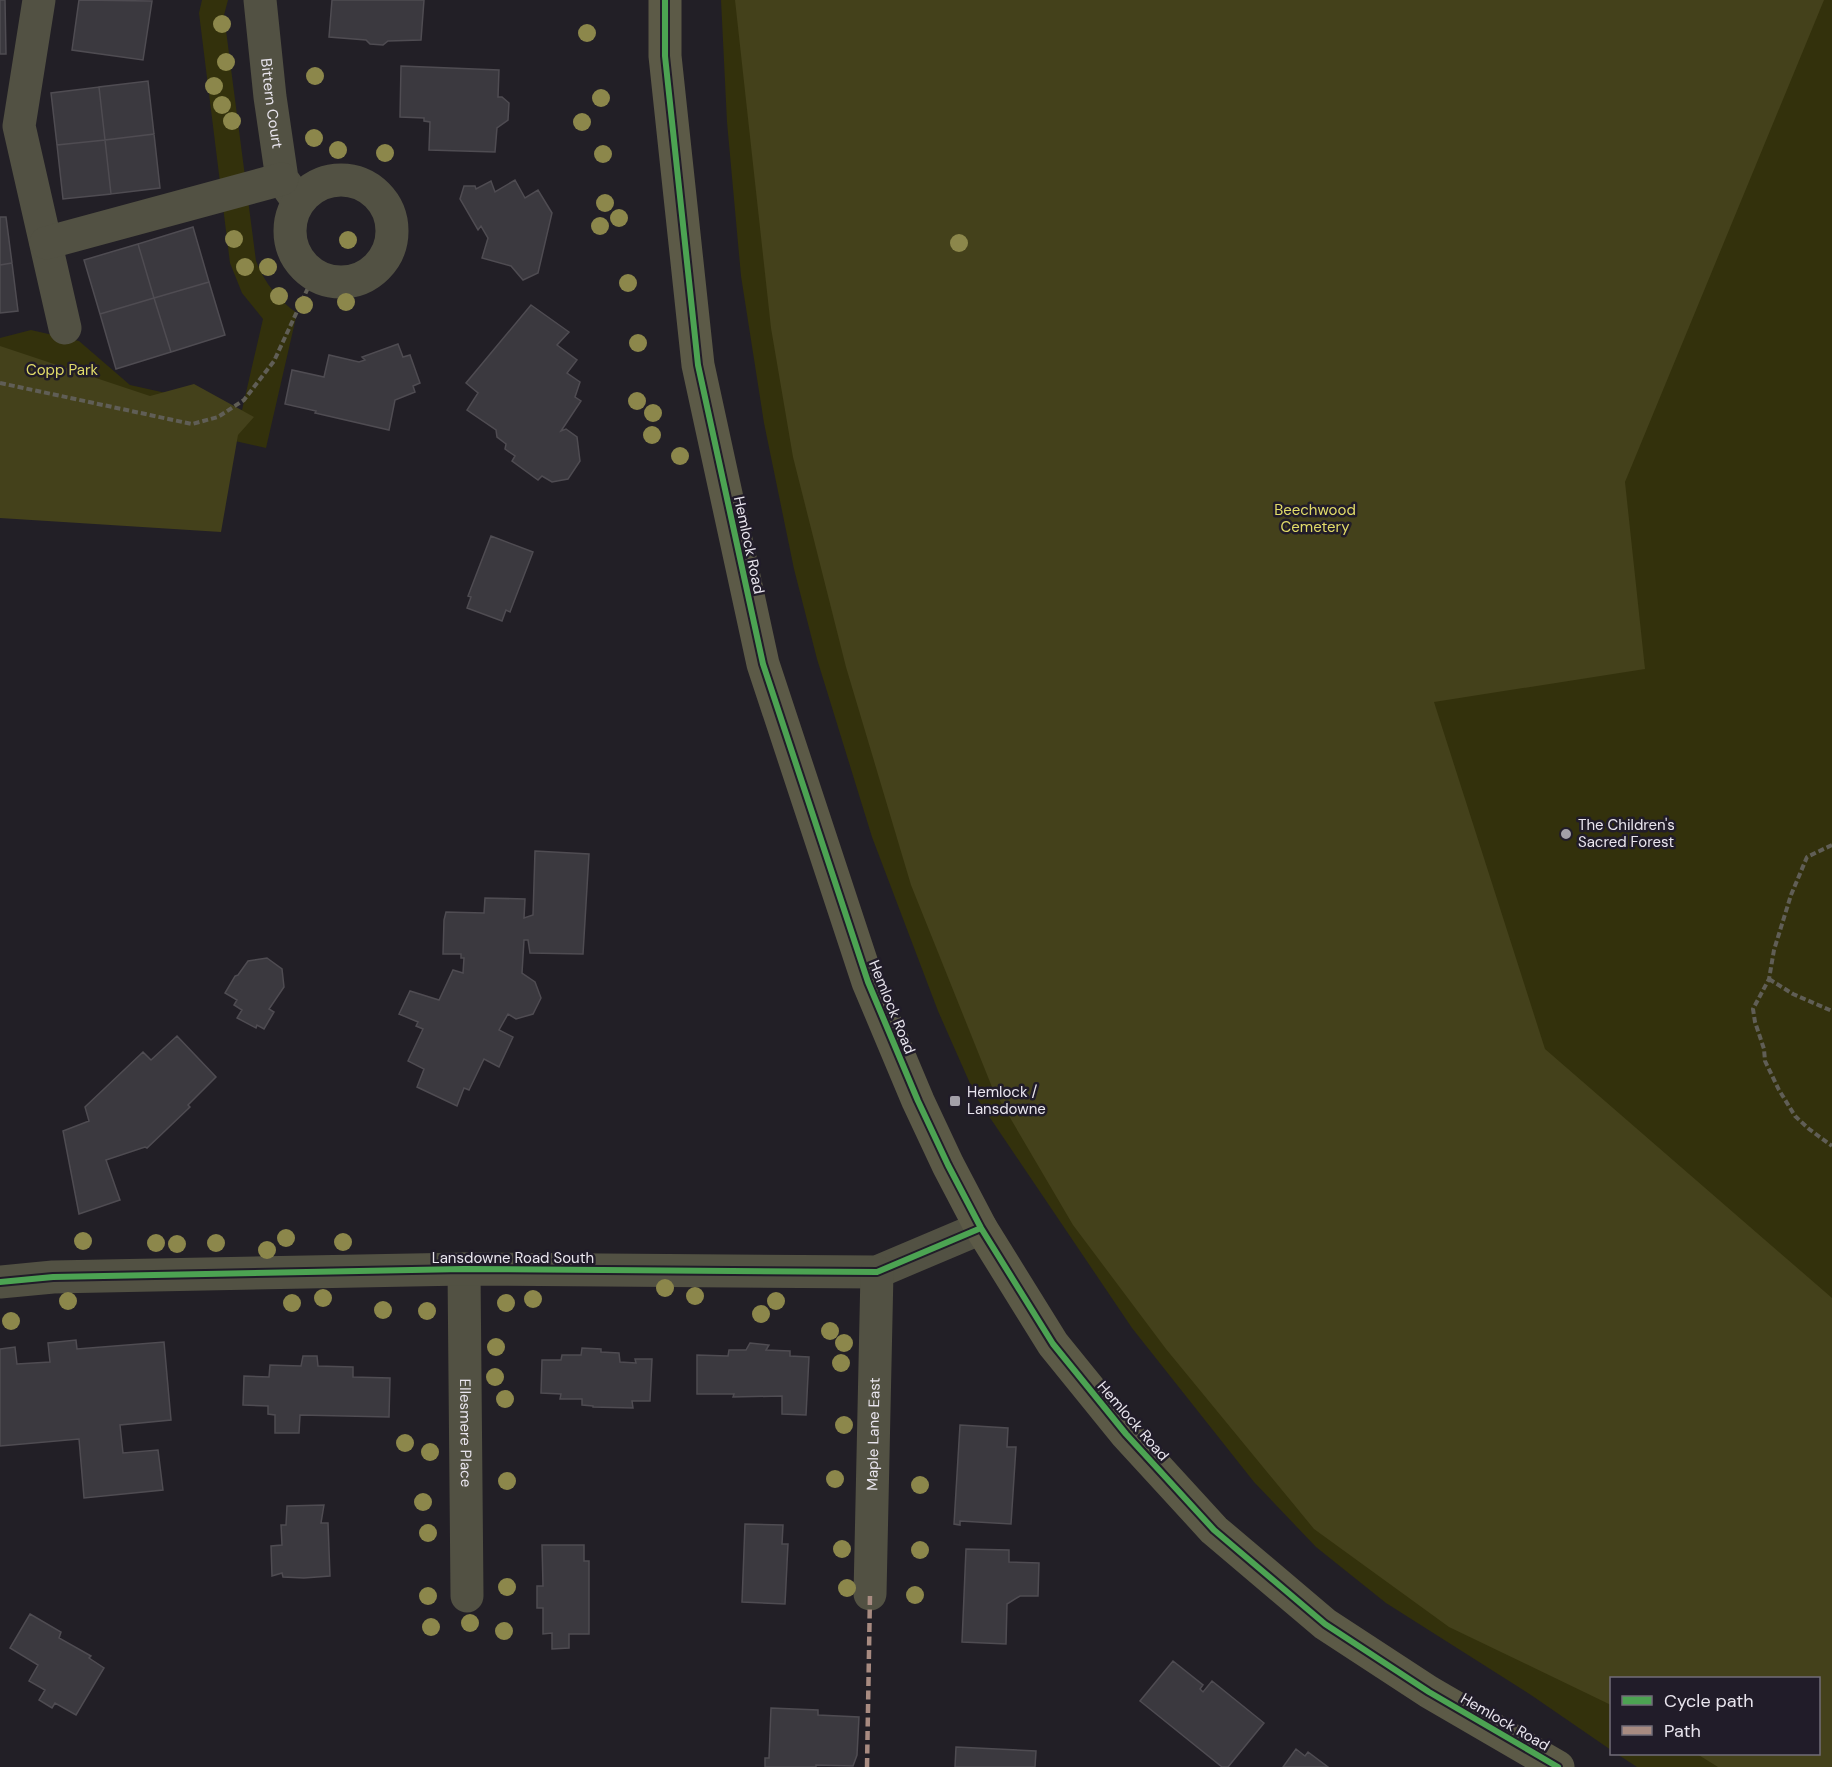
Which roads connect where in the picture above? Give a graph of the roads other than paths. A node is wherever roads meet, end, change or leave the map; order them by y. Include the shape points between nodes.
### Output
1 (39, 0) edge
2 (260, 0) edge
3 (665, 0) edge
4 (290, 191) junction
5 (46, 243) junction
6 (65, 328) dead end
7 (981, 1228) junction
8 (465, 1269) junction
9 (877, 1272) junction
10 (0, 1282) edge
11 (870, 1594) dead end
12 (467, 1596) dead end
13 (1558, 1767) edge

1 - 5 street via 19,126
2 - 4 street, Bittern Court via 270,97
3 - 7 main road, Hemlock Road via 665,56 698,365 763,664 868,982 918,1101
4 - 4 street, Bittern Court via 310,190 326,182 343,180 374,191 391,220 387,253 377,267 346,282 314,275 293,250
4 - 5 street
5 - 6 street
7 - 9 street, Lansdowne Road South
7 - 13 main road, Hemlock Road via 1053,1344 1126,1434 1214,1530 1325,1624 1429,1692
8 - 9 street, Lansdowne Road South
8 - 10 street, Lansdowne Road South via 53,1277
8 - 12 street, Ellesmere Place
9 - 11 street, Maple Lane East

